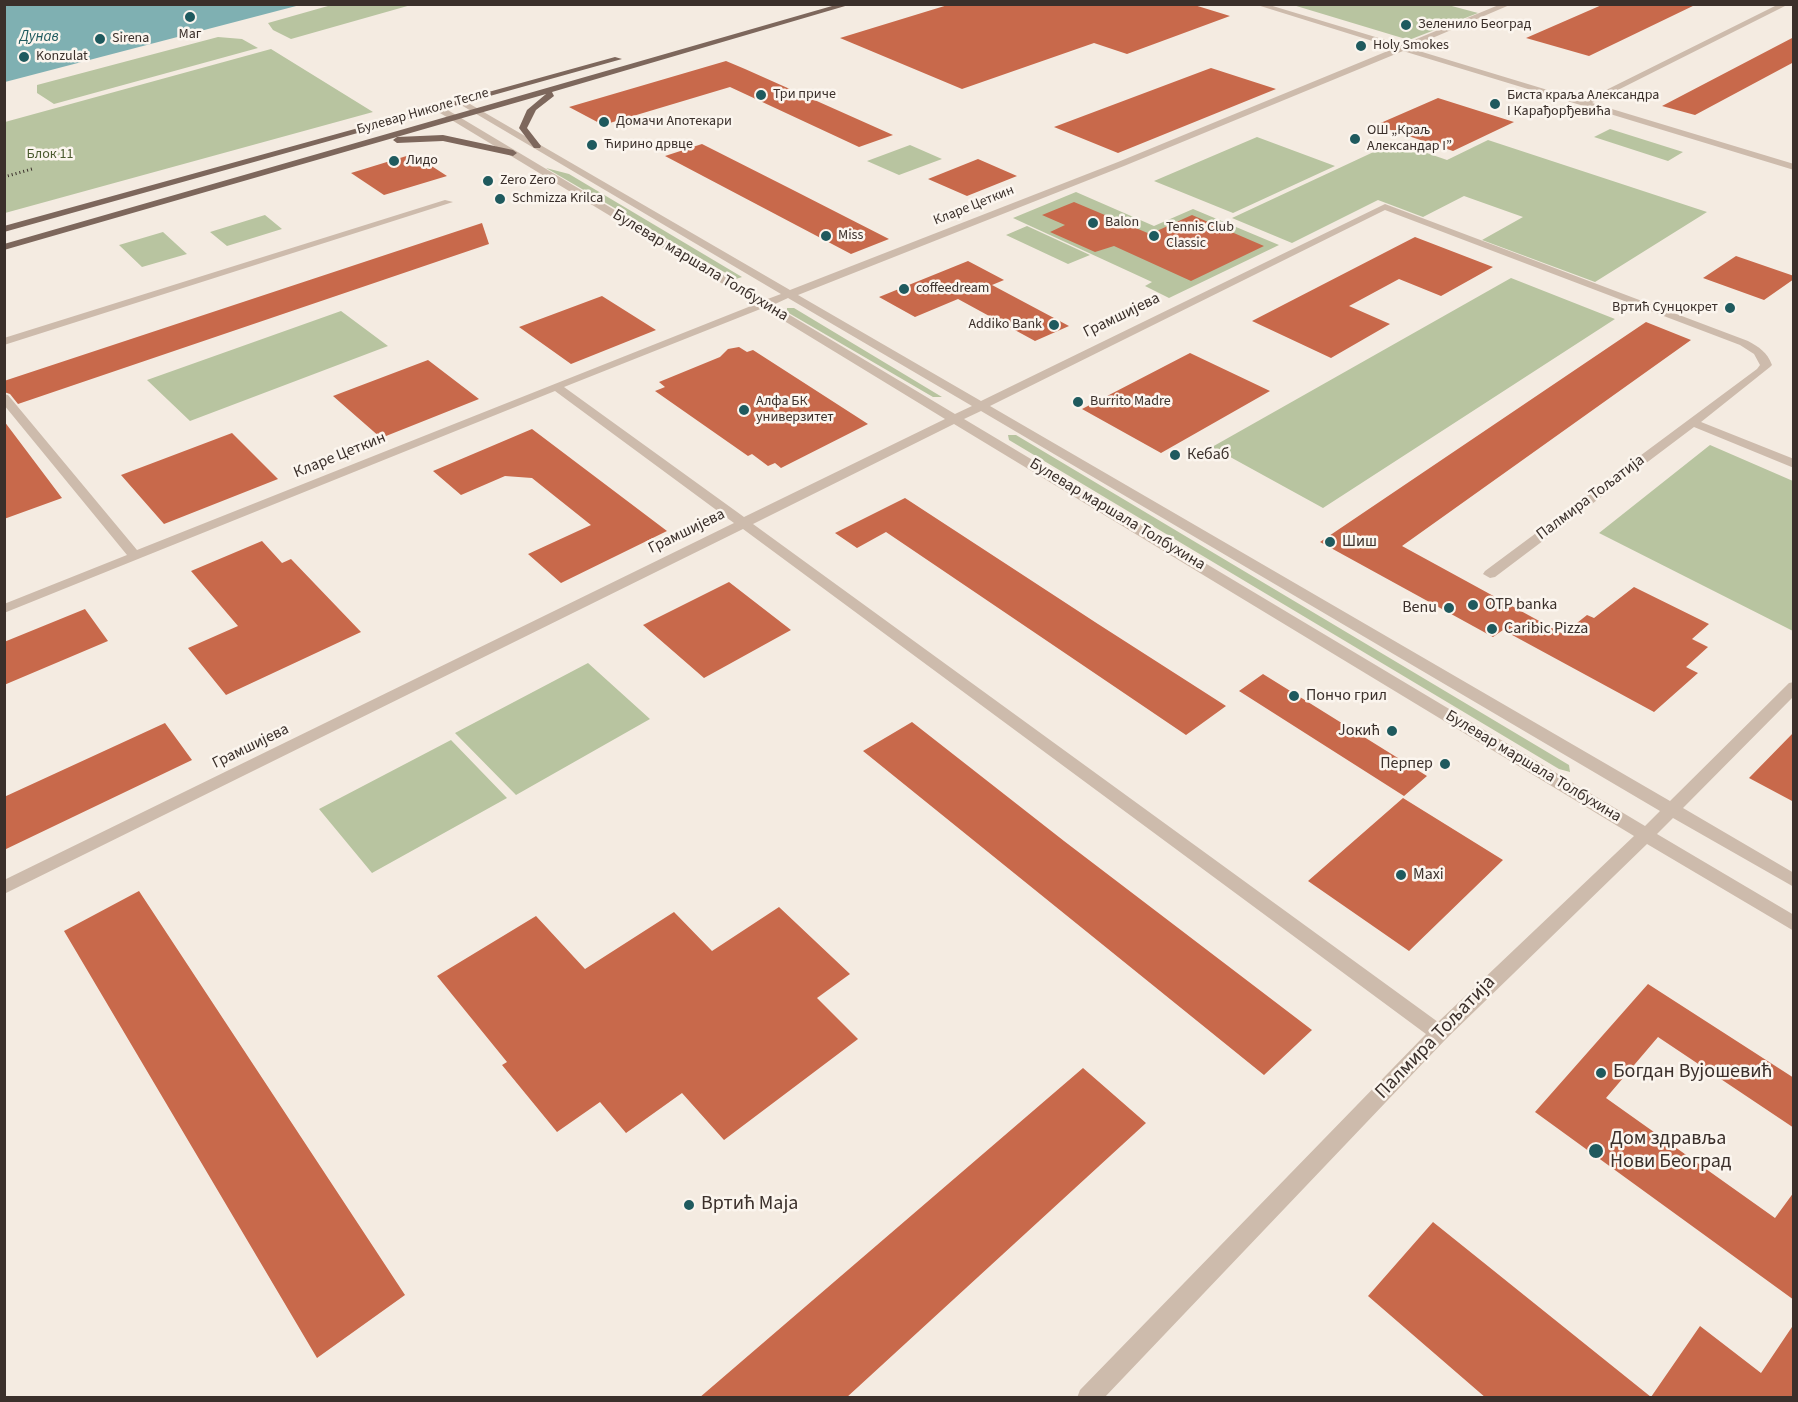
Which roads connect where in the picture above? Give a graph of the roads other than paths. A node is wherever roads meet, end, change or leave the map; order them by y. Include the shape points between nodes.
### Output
1 (814, 4) edge
2 (849, 4) edge
3 (1257, 4) edge
4 (1509, 4) edge
5 (1786, 4) edge
6 (804, 7) dead end
7 (1401, 48) junction
8 (629, 56) dead end
9 (564, 85) junction
10 (460, 102) junction
11 (1584, 104) junction
12 (438, 108) junction
13 (475, 111) junction
14 (453, 117) junction
15 (362, 144) junction
16 (537, 146) junction
17 (513, 153) junction
18 (1794, 167) edge
19 (448, 202) dead end
20 (4, 229) edge
21 (4, 247) edge
22 (789, 296) junction
23 (765, 305) junction
24 (1644, 305) joint
25 (4, 342) edge
26 (556, 386) junction
27 (4, 397) edge
28 (981, 406) junction
29 (956, 419) junction
30 (1692, 422) junction
31 (1794, 464) edge
32 (742, 524) junction
33 (135, 556) junction
34 (1490, 574) dead end
35 (4, 609) edge
36 (1794, 687) edge
37 (1672, 809) junction
38 (1646, 836) junction
39 (1794, 881) edge
40 (4, 888) edge
41 (1794, 924) edge
42 (1439, 1033) junction
43 (1088, 1398) edge

1 - 6 main road
2 - 9 main road, Булевар Николе Тесле
3 - 7 street
4 - 7 street, Кларе Цеткин
5 - 11 street
7 - 11 street
7 - 22 street, Кларе Цеткин
8 - 10 main road, Булевар Николе Тесле
9 - 13 main road, Булевар Николе Тесле
9 - 16 main road via 537,103 526,116 523,128
10 - 12 main road, Булевар Николе Тесле
10 - 13 street, Булевар маршала Толбухина
11 - 18 street
12 - 14 street, Булевар маршала Толбухина
12 - 20 main road, Булевар Николе Тесле
13 - 14 main road, Булевар Николе Тесле
13 - 16 street, Булевар маршала Толбухина
14 - 15 main road, Булевар Николе Тесле
14 - 17 street, Булевар маршала Толбухина
15 - 17 main road via 443,138
15 - 21 main road, Булевар Николе Тесле
16 - 22 street, Булевар маршала Толбухина
17 - 23 street, Булевар маршала Толбухина
19 - 25 street
22 - 23 street, Кларе Цеткин
22 - 28 street, Булевар маршала Толбухина
23 - 26 street, Кларе Цеткин
23 - 29 street, Булевар маршала Толбухина
24 - 28 street, Грамшијева via 1385,207
24 - 30 street, Палмира Тољатија via 1744,344 1764,358 1766,365 1761,371
26 - 32 street
26 - 33 street, Кларе Цеткин
27 - 33 street
28 - 29 street, Грамшијева
28 - 37 street, Булевар маршала Толбухина
29 - 32 street, Грамшијева
29 - 38 street, Булевар маршала Толбухина
30 - 31 street
30 - 34 street, Палмира Тољатија
32 - 40 street, Грамшијева
32 - 42 street
33 - 35 street, Кларе Цеткин
36 - 37 street, Палмира Тољатија
37 - 38 street, Палмира Тољатија
37 - 39 street, Булевар маршала Толбухина
38 - 41 street, Булевар маршала Толбухина
38 - 42 street, Палмира Тољатија
42 - 43 street, Палмира Тољатија

